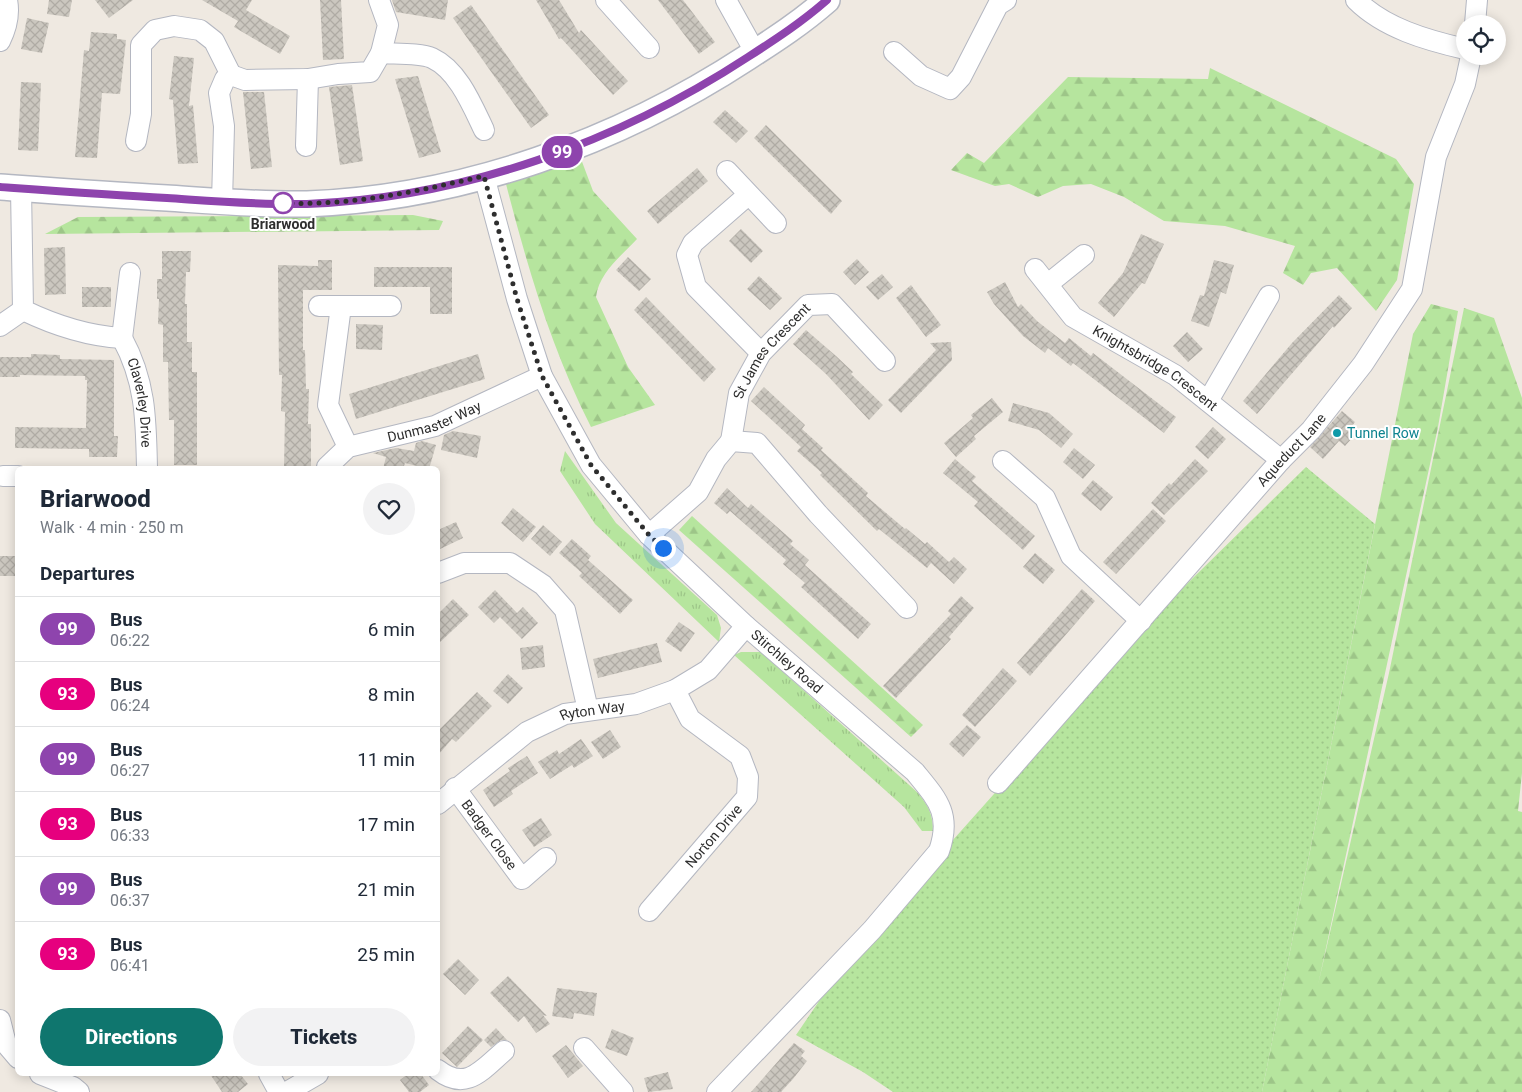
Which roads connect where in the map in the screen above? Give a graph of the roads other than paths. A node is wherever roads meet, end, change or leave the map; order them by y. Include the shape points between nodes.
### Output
1 (7, 0) edge
2 (379, 0) edge
3 (606, 0) edge
4 (726, 0) edge
5 (827, 0) edge
6 (1006, 0) edge
7 (1356, 0) edge
8 (1476, 0) edge
9 (1475, 15) edge
10 (0, 40) edge
11 (1456, 47) edge
12 (649, 48) dead end
13 (755, 52) junction
14 (894, 52) dead end
15 (381, 53) junction
16 (1469, 65) edge
17 (232, 76) junction
18 (308, 79) junction
19 (484, 130) dead end
20 (136, 141) dead end
21 (306, 146) dead end
22 (727, 171) dead end
23 (484, 176) junction
24 (10, 188) edge
25 (748, 195) junction
26 (222, 202) junction
27 (776, 223) dead end
28 (1084, 255) dead end
29 (1035, 269) dead end
30 (130, 274) dead end
31 (1048, 284) junction
32 (1269, 296) dead end
33 (319, 306) dead end
34 (341, 306) junction
35 (391, 306) dead end
36 (23, 310) junction
37 (0, 326) edge
38 (122, 338) junction
39 (761, 353) junction
40 (885, 362) dead end
41 (542, 376) junction
42 (1208, 402) junction
43 (731, 441) junction
44 (348, 447) junction
45 (1281, 460) junction
46 (1003, 461) dead end
47 (147, 466) edge
48 (328, 466) edge
49 (649, 535) junction
50 (440, 572) edge
51 (907, 608) dead end
52 (1141, 621) junction
53 (746, 626) junction
54 (675, 690) junction
55 (588, 710) junction
56 (998, 783) dead end
57 (455, 788) junction
58 (440, 802) edge
59 (546, 858) dead end
60 (650, 911) dead end
61 (0, 1020) edge
62 (584, 1048) dead end
63 (8, 1050) edge
64 (504, 1051) dead end
65 (440, 1072) edge
66 (45, 1076) edge
67 (270, 1076) edge
68 (315, 1076) edge
69 (79, 1092) edge
70 (280, 1092) edge
71 (287, 1092) edge
72 (623, 1092) edge
73 (717, 1092) edge

1 - 10 street via 6,30
2 - 15 street via 388,25
3 - 12 street
4 - 13 street
5 - 13 street via 799,24
6 - 14 street via 998,5 961,77 950,89 921,76
7 - 11 street via 1371,15 1431,42
8 - 9 street
13 - 23 street via 709,82 625,126 549,157
15 - 18 street via 370,72
15 - 19 street via 430,58 448,70 471,102
16 - 45 street, Aqueduct Lane via 1465,84 1436,157 1412,289 1362,364 1311,430
17 - 18 street via 245,80
17 - 20 street via 214,41 200,30 174,26 155,30 141,45 141,114
17 - 26 street via 225,79 219,93 224,126
18 - 21 street
22 - 25 street
23 - 26 street via 397,195 309,204
23 - 41 street, Stirchley Road via 517,299
24 - 26 street
24 - 36 street
25 - 27 street
25 - 39 street via 693,243 687,255 696,287
28 - 31 street
29 - 31 street, Knightsbridge Crescent
30 - 38 street
31 - 42 street, Knightsbridge Crescent via 1073,317 1175,375
32 - 42 street
33 - 34 street
34 - 35 street
34 - 44 street via 328,405
36 - 37 street
36 - 38 street via 50,323 103,337
38 - 47 street, Claverley Drive via 140,380
39 - 40 street, St James Crescent via 808,305 832,304
39 - 43 street, St James Crescent via 739,393
41 - 44 street, Dunmaster Way via 436,426
41 - 49 street, Stirchley Road via 591,465
42 - 45 street, Knightsbridge Crescent
43 - 49 street, St James Crescent via 716,459 698,492
43 - 51 street via 757,443 818,514
44 - 48 street
45 - 52 street, Aqueduct Lane
46 - 52 street via 1045,498 1072,556
49 - 53 street, Stirchley Road
50 - 55 street via 464,563 510,563 543,585 565,610
52 - 56 street, Aqueduct Lane
53 - 54 street, Ryton Way via 708,670
53 - 73 street, Stirchley Road via 915,772 938,799 944,816 944,836 939,850 872,930
54 - 55 street, Ryton Way via 636,704
54 - 60 street, Norton Drive via 690,719 740,756 748,777 747,796
55 - 57 street, Ryton Way via 565,714 527,732
57 - 58 street, Ryton Way
57 - 59 street, Badger Close via 522,879
61 - 63 street
62 - 72 street
64 - 65 street via 473,1078 458,1081
66 - 69 street
67 - 70 street
68 - 71 street

